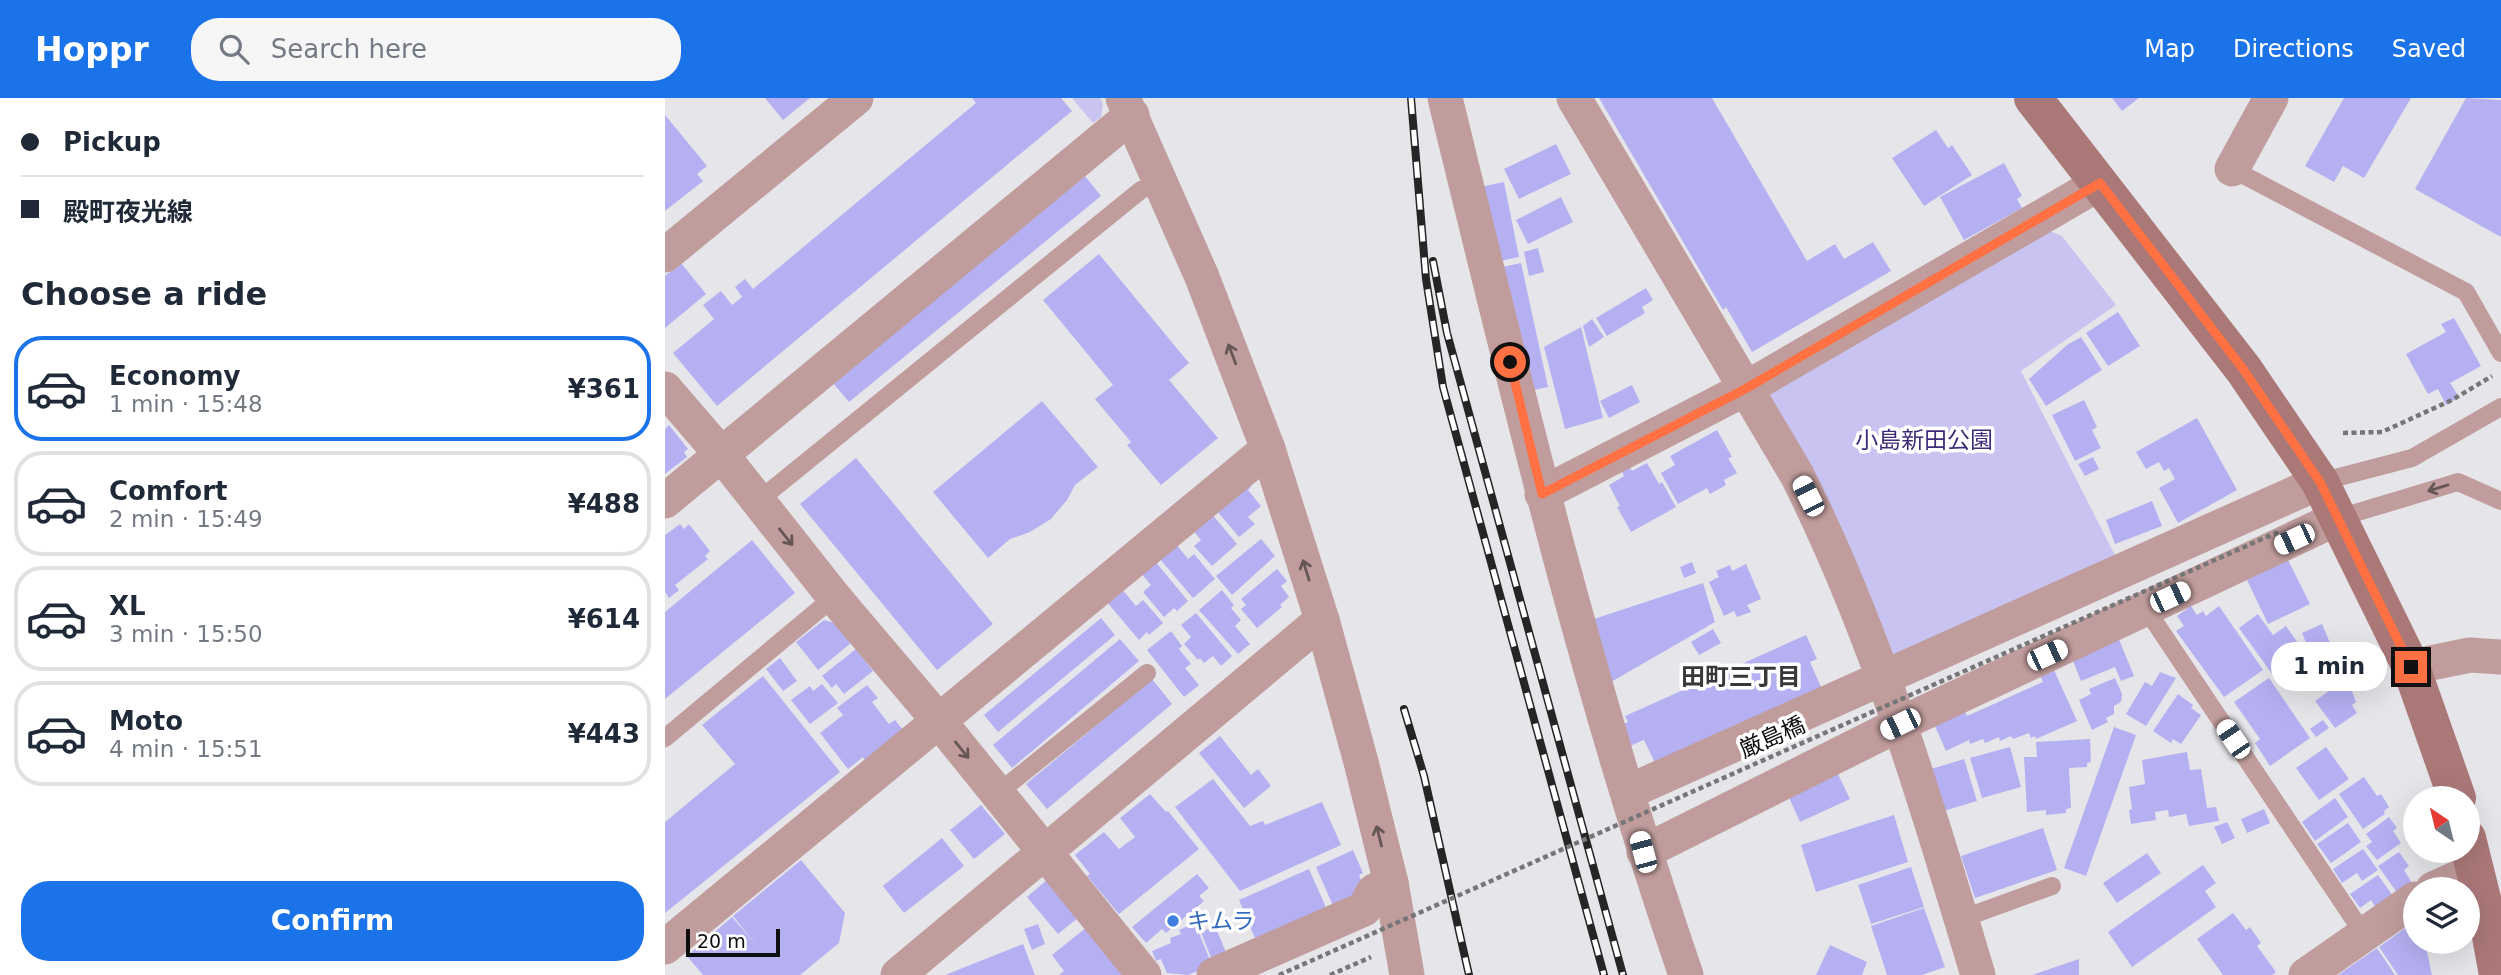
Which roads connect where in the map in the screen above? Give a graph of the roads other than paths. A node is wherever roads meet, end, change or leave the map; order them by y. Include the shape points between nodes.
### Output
1 (856, 98) edge
2 (1445, 98) edge
3 (1574, 98) edge
4 (2033, 98) edge
5 (2271, 98) edge
6 (1128, 107) edge
7 (2232, 169) joint
8 (1161, 182) junction
9 (2100, 183) junction
10 (665, 255) edge
11 (2501, 354) edge
12 (665, 389) edge
13 (1745, 389) junction
14 (2501, 407) edge
15 (1268, 449) junction
16 (721, 454) junction
17 (2320, 482) junction
18 (1542, 494) junction
19 (665, 500) edge
20 (758, 501) junction
21 (2501, 501) edge
22 (2338, 518) junction
23 (834, 597) junction
24 (2145, 609) junction
25 (1322, 620) junction
26 (2501, 657) edge
27 (2411, 667) junction
28 (1147, 674) dead end
29 (1884, 678) junction
30 (939, 721) junction
31 (1900, 724) junction
32 (665, 738) edge
33 (2453, 786) edge
34 (1628, 792) junction
35 (998, 793) junction
36 (1046, 852) junction
37 (1643, 852) junction
38 (2478, 866) edge
39 (2456, 877) edge
40 (1391, 883) junction
41 (2052, 886) dead end
42 (2403, 907) edge
43 (1961, 919) junction
44 (2364, 933) junction
45 (665, 947) edge
46 (898, 975) edge
47 (1144, 975) edge
48 (1214, 975) edge
49 (1407, 975) edge
50 (1686, 975) edge
51 (1978, 975) edge
52 (2305, 975) edge
53 (2498, 975) edge

1 - 10 street
2 - 18 street
3 - 13 street
4 - 9 street
5 - 7 street
6 - 8 street
6 - 16 street
7 - 11 lane via 2466,292
15 -> 8 street
8 - 20 lane via 1141,190
9 - 13 street
9 - 17 street via 2243,369
12 - 16 street
13 - 18 street
13 - 29 street via 1828,537
14 - 17 lane via 2412,458
25 -> 15 street
15 - 30 street
16 - 19 street
16 - 20 street
17 - 22 street
17 - 29 street
18 - 34 street
20 -> 23 street
21 -> 22 lane via 2458,482
22 - 24 street
22 - 27 street
23 - 30 street
23 - 32 lane
24 - 31 street
24 - 44 lane
25 - 36 street
40 -> 25 street
26 - 27 street via 2470,655
27 - 33 street
28 - 35 lane
29 - 31 street
29 - 34 street
30 -> 35 street
30 - 45 street
31 - 37 street
31 - 43 street
34 - 37 street
35 - 36 street
36 - 46 street
36 - 47 street
37 - 50 street
38 - 39 street
38 - 53 street
40 - 48 street via 1374,891 1364,909
40 - 49 street
41 - 43 lane
42 - 44 street
43 - 51 street
44 - 52 street

